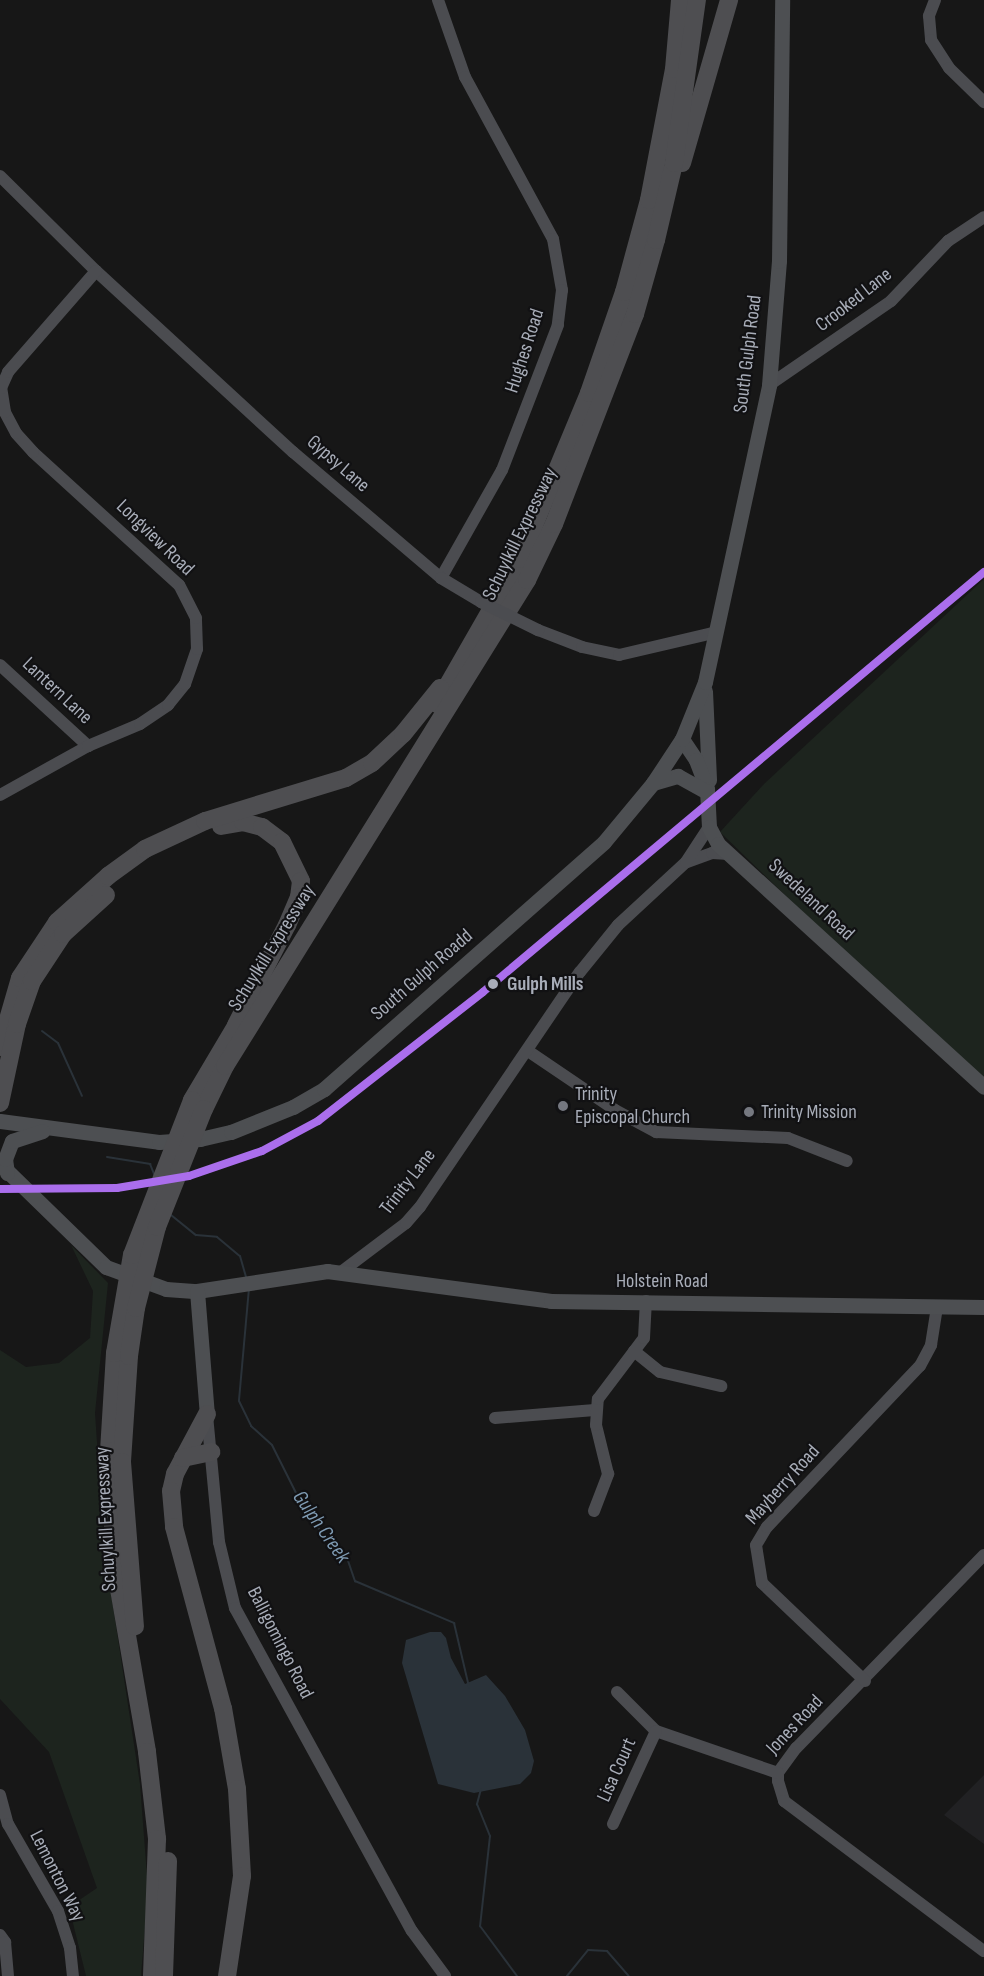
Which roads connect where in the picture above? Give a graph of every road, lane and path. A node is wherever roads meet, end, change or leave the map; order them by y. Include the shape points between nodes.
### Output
1 (438, 0) edge
2 (680, 0) edge
3 (697, 0) edge
4 (729, 0) edge
5 (782, 0) edge
6 (935, 0) edge
7 (984, 102) edge
8 (0, 176) edge
9 (665, 207) junction
10 (984, 217) edge
11 (96, 271) junction
12 (769, 385) junction
13 (441, 578) junction
14 (484, 625) junction
15 (713, 633) junction
16 (0, 665) edge
17 (705, 682) junction
18 (682, 739) junction
19 (88, 746) junction
20 (707, 759) junction
21 (653, 783) junction
22 (707, 791) junction
23 (0, 795) edge
24 (709, 825) junction
25 (729, 854) junction
26 (686, 862) junction
27 (236, 1025) junction
28 (0, 1044) edge
29 (528, 1051) junction
30 (984, 1088) edge
31 (0, 1103) edge
32 (198, 1104) junction
33 (0, 1121) edge
34 (51, 1130) junction
35 (847, 1161) dead end
36 (4, 1168) edge
37 (341, 1272) junction
38 (197, 1291) junction
39 (646, 1301) junction
40 (937, 1306) junction
41 (984, 1307) edge
42 (634, 1352) junction
43 (122, 1355) junction
44 (721, 1386) dead end
45 (595, 1410) junction
46 (207, 1414) junction
47 (495, 1418) dead end
48 (211, 1452) junction
49 (183, 1458) junction
50 (594, 1511) dead end
51 (984, 1555) edge
52 (865, 1681) junction
53 (617, 1692) dead end
54 (656, 1731) junction
55 (778, 1773) junction
56 (0, 1795) edge
57 (613, 1824) dead end
58 (4, 1826) edge
59 (0, 1935) edge
60 (984, 1951) edge
61 (8, 1976) edge
62 (73, 1976) edge
63 (152, 1976) edge
64 (164, 1976) edge
65 (227, 1976) edge
66 (445, 1976) edge

1 - 13 street, Hughes Road via 465,77 553,239 562,290 558,326 502,471
2 - 14 highway, Schuylkill Expressway via 665,122 624,292 590,393 520,559
3 - 9 highway, Schuylkill Expressway
4 - 9 highway via 695,129
5 - 12 main road, South Gulph Road via 779,261
6 - 7 street via 929,16 931,40 949,68
8 - 11 street, Gypsy Lane
9 - 32 highway, Schuylkill Expressway via 635,314 609,387 554,524 526,580
10 - 12 street, Crooked Lane via 948,241 891,301
11 - 13 street, Gypsy Lane via 293,452
11 - 19 street, Longview Road via 8,372 1,388 5,412 33,452 179,585 196,618 197,636 185,684 168,705 140,724
12 - 15 main road, South Gulph Road
13 - 15 street, Gypsy Lane, bridge via 481,603 538,630 582,647 619,655
14 - 27 highway, Schuylkill Expressway
14 - 28 highway via 437,692 372,763 346,778 205,821 145,849 100,884 57,922 20,978
15 - 17 main road, South Gulph Road
16 - 19 street, Lantern Lane
17 - 18 main road, South Gulph Road
17 - 20 main road
18 - 20 main road via 697,745
18 - 21 main road, South Gulph Roadd
18 - 22 main road via 696,760
19 - 23 street, Longview Road
20 - 22 main road
21 - 22 main road via 678,776
21 - 34 main road, South Gulph Roadd via 604,842 324,1089 260,1122 200,1139 130,1140
22 - 24 main road
24 - 25 main road, Swedeland Road
24 - 26 street, Trinity Lane
25 - 26 street via 712,853
25 - 30 main road, Swedeland Road
26 - 29 street, Trinity Lane via 618,925 580,972
27 - 31 highway via 287,925 301,881 282,842 262,827 243,822 211,828 147,857 63,934 32,981 16,1024
27 - 32 highway, Schuylkill Expressway
29 - 35 street via 615,1110 656,1132 788,1138
29 - 37 street, Trinity Lane via 406,1223
32 - 43 highway, Schuylkill Expressway, bridge via 157,1227
33 - 34 main road
34 - 36 main road via 27,1133 12,1141
36 - 38 main road, Trinity Lane via 105,1267 166,1289
37 - 38 main road, Trinity Lane
37 - 39 main road, Holstein Road via 551,1301
38 - 46 main road, Balligomingo Road
39 - 40 main road, Holstein Road
39 - 42 street via 644,1338
40 - 41 main road, Holstein Road
40 - 52 street, Mayberry Road via 931,1345 920,1366 767,1527 756,1545 762,1583
42 - 44 street via 660,1372
42 - 45 street via 607,1384
43 - 63 highway, Schuylkill Expressway via 109,1451 115,1566 155,1819 156,1941
43 - 64 highway, Schuylkill Expressway via 122,1462 136,1635 162,1770 167,1831 169,1900
45 - 47 street
45 - 50 street via 608,1474
46 - 48 street, Balligomingo Road
46 - 49 highway
48 - 49 highway
48 - 66 street, Balligomingo Road via 219,1542 235,1608 412,1931
49 - 65 highway via 171,1491 174,1527 223,1708 237,1789 242,1876
51 - 52 street, Jones Road
52 - 55 street, Jones Road via 796,1748
53 - 54 street
54 - 55 street
54 - 57 street, Lisa Court
55 - 60 street, Jones Road via 784,1801
56 - 58 street, Lemonton Way
58 - 62 street, Lemonton Way via 58,1911 70,1948
59 - 61 street via 5,1942

